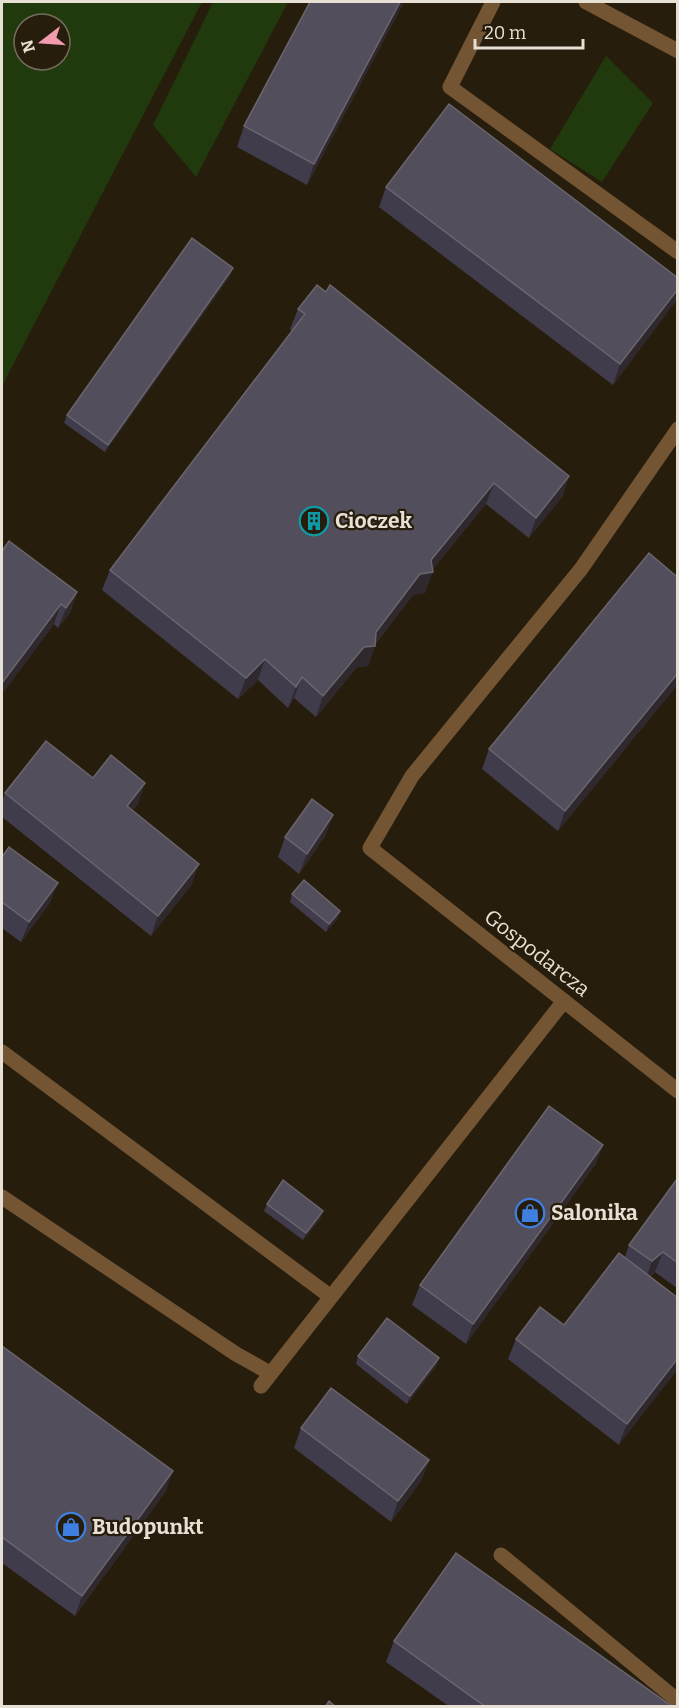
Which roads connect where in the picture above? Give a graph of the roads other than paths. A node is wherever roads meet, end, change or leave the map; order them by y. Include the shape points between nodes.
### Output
1 (493, 2) edge
2 (586, 2) edge
3 (678, 51) edge
4 (678, 252) edge
5 (678, 429) edge
6 (564, 1001) junction
7 (2, 1052) edge
8 (678, 1090) edge
9 (2, 1197) edge
10 (331, 1297) junction
11 (270, 1373) junction
12 (261, 1386) dead end
13 (501, 1555) dead end
14 (678, 1701) edge

1 - 4 street via 450,87
2 - 3 street
5 - 6 street, Gospodarcza via 581,569 412,776 370,848
6 - 8 street, Gospodarcza
6 - 10 street
7 - 10 street
9 - 11 street
10 - 11 street
11 - 12 street
13 - 14 street

